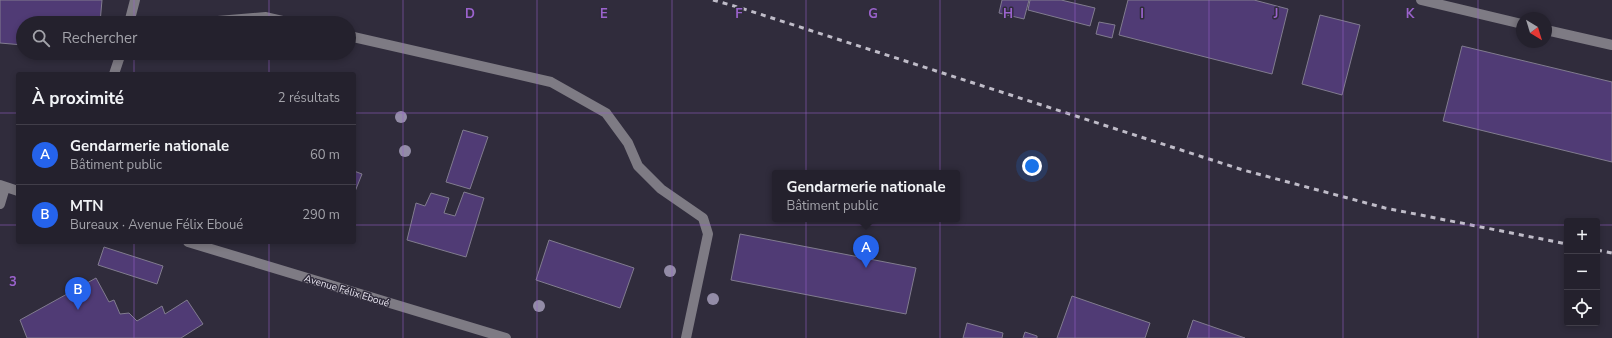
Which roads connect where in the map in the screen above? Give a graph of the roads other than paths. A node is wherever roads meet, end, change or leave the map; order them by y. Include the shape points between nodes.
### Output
1 (135, 0) edge
2 (1421, 0) edge
3 (131, 16) edge
4 (1516, 23) edge
5 (1552, 31) edge
6 (356, 38) edge
7 (1612, 45) edge
8 (119, 60) edge
9 (115, 72) edge
10 (3, 186) edge
11 (16, 190) edge
12 (0, 204) edge
13 (195, 244) edge
14 (506, 338) edge
15 (686, 338) edge

1 - 3 street
2 - 4 street
5 - 7 street
6 - 15 street via 551,82 606,113 628,143 638,166 660,190 703,218 708,234
8 - 9 street
10 - 11 street
10 - 12 street
13 - 14 street, Avenue Félix Eboué

